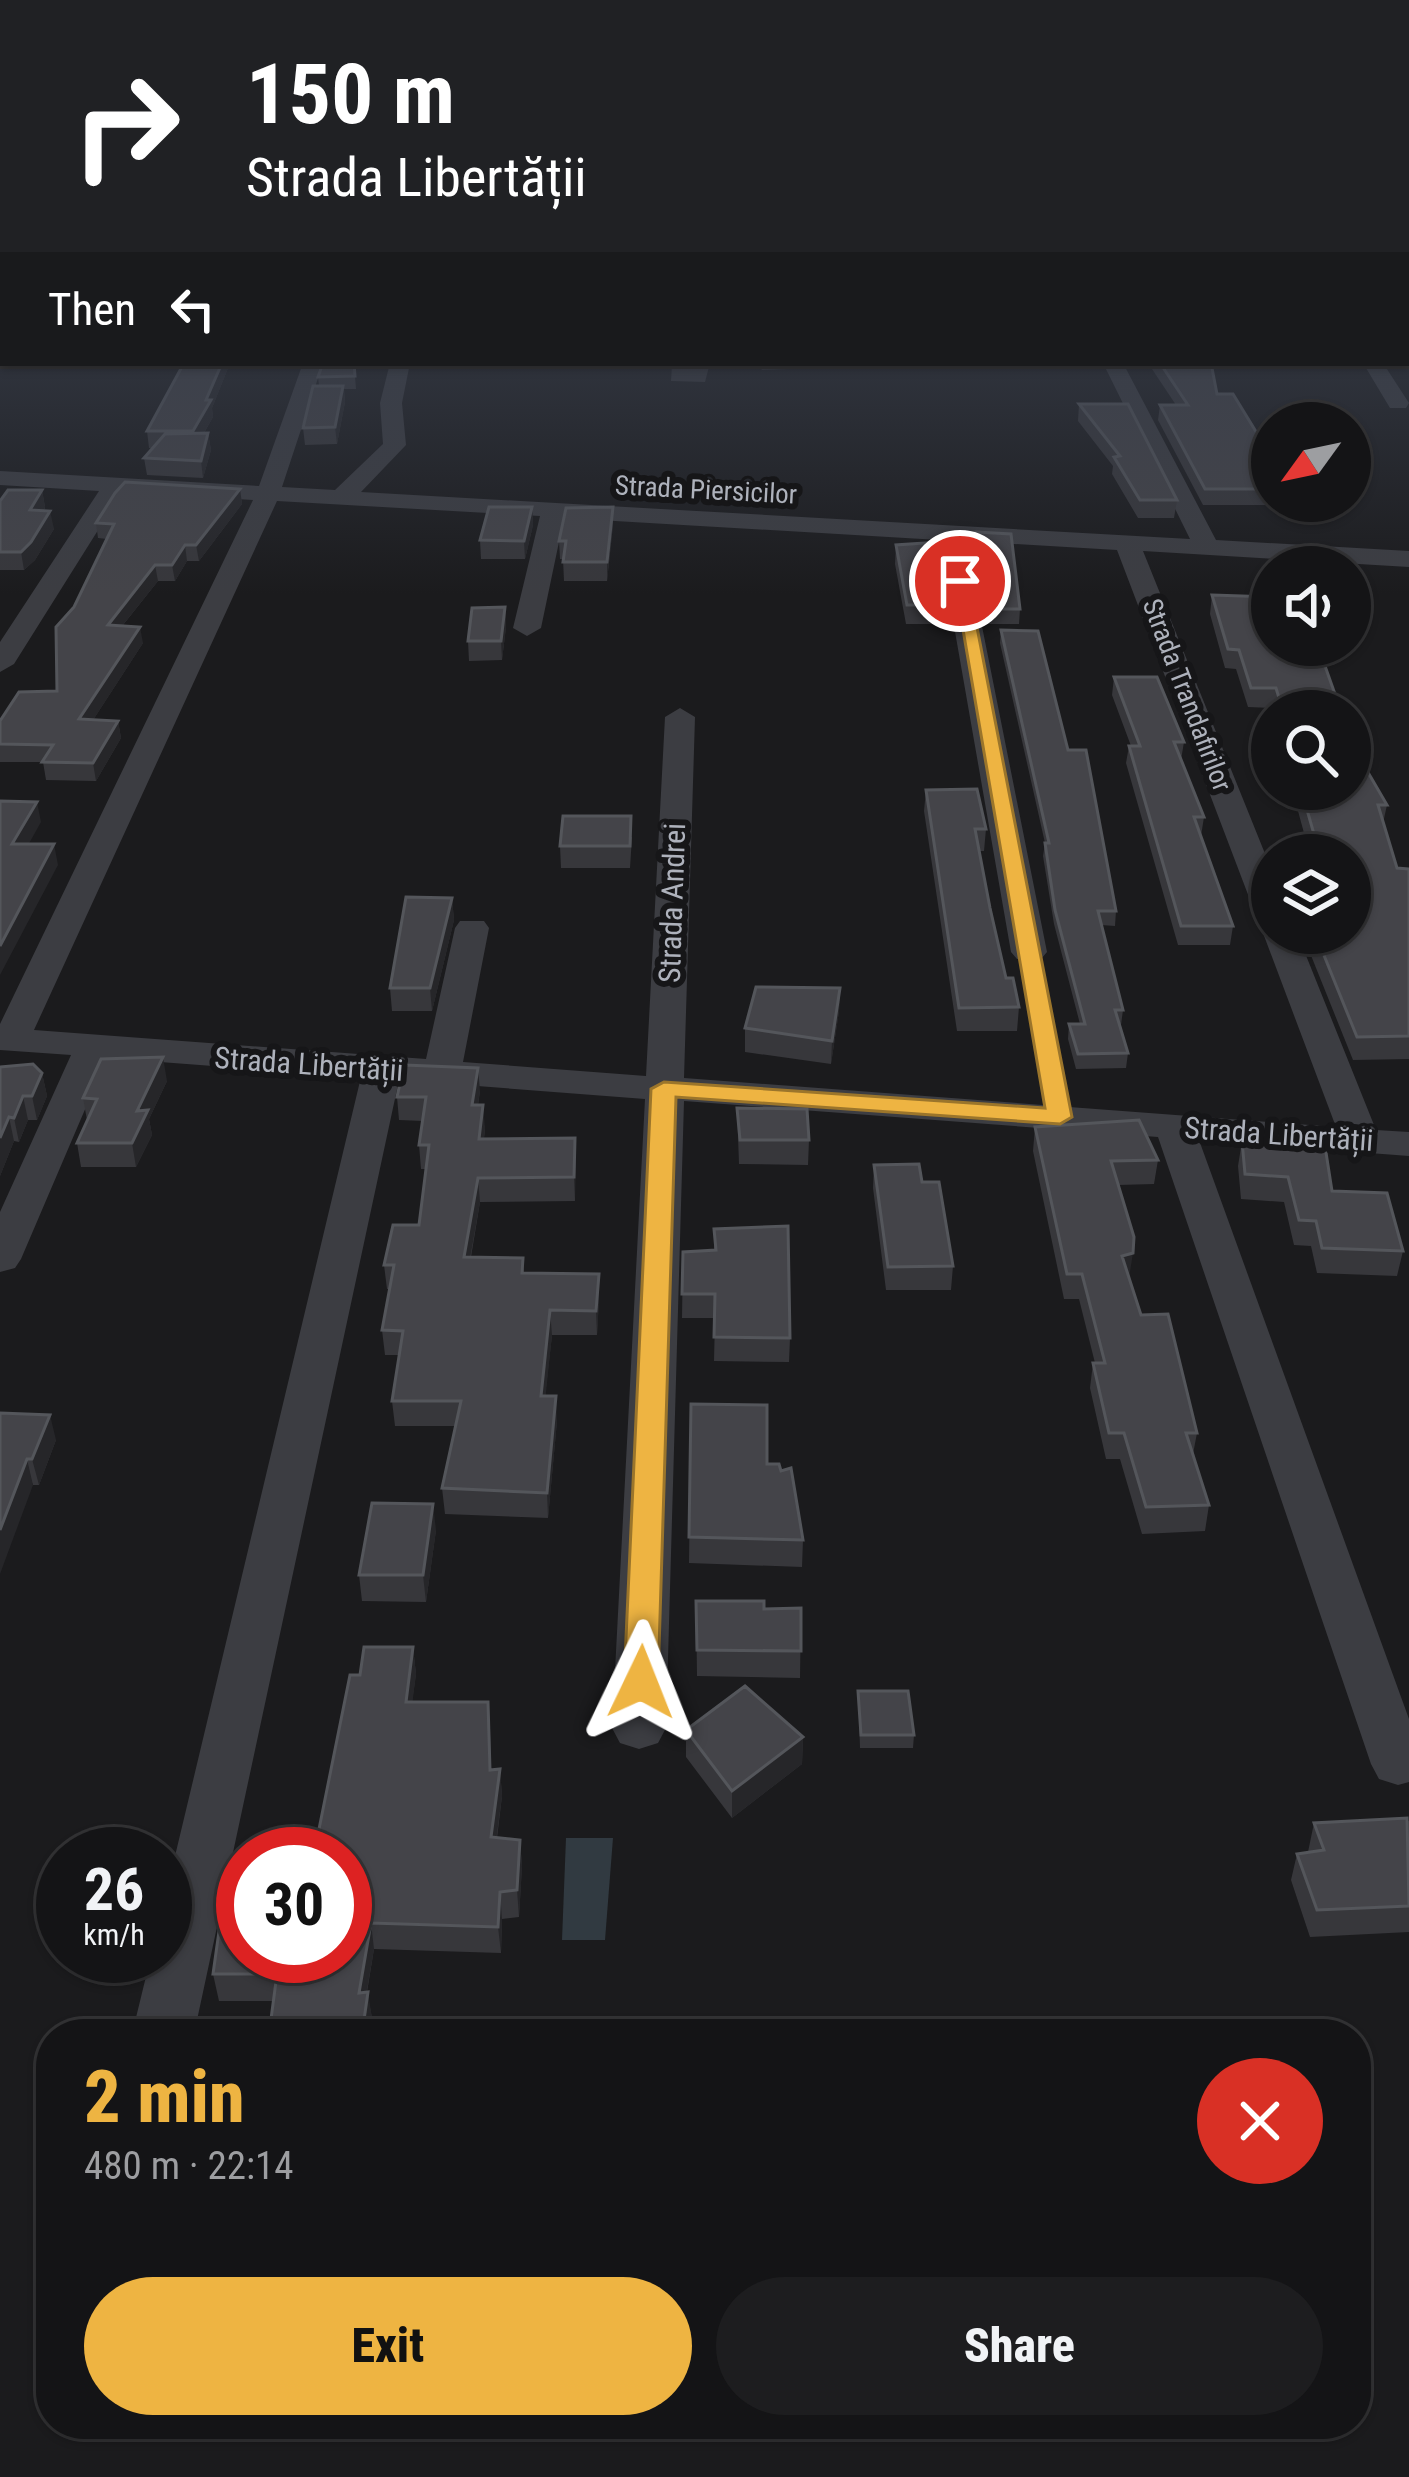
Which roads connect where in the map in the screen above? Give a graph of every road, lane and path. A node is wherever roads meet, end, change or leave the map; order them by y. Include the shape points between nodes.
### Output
1 (312, 366) edge
2 (399, 366) edge
3 (1115, 366) edge
4 (1375, 366) edge
5 (1399, 403) dead end
6 (0, 478) edge
7 (114, 486) junction
8 (268, 494) junction
9 (341, 498) junction
10 (553, 511) junction
11 (951, 534) junction
12 (1128, 545) junction
13 (1208, 550) junction
14 (1409, 560) edge
15 (526, 628) dead end
16 (0, 664) edge
17 (680, 717) dead end
18 (1251, 859) edge
19 (472, 928) dead end
20 (1029, 952) joint
21 (1288, 954) edge
22 (5, 1040) edge
23 (93, 1048) junction
24 (382, 1070) junction
25 (442, 1072) junction
26 (664, 1089) junction
27 (1060, 1117) junction
28 (1174, 1126) junction
29 (1361, 1141) junction
30 (1409, 1144) edge
31 (0, 1259) edge
32 (639, 1728) dead end
33 (1398, 1764) dead end
34 (166, 2019) edge

1 - 8 street
2 - 9 street via 394,445
3 - 13 street
4 - 5 street
6 - 7 street, Strada Piersicilor
7 - 8 street, Strada Piersicilor
7 - 16 street
8 - 9 street, Strada Piersicilor
8 - 22 street
9 - 10 street, Strada Piersicilor
10 - 11 street, Strada Piersicilor
10 - 15 street
11 - 12 street, Strada Piersicilor
11 - 20 street
12 - 13 street, Strada Piersicilor
12 - 18 street, Strada Trandafirilor
13 - 14 street, Strada Piersicilor
17 - 26 street, Strada Andrei
19 - 25 street
20 - 27 lane
21 - 29 street
22 - 23 street, Strada Libertății
23 - 24 street, Strada Libertății
23 - 31 street
24 - 25 street, Strada Libertății
24 - 34 street
25 - 26 street, Strada Libertății
26 - 27 street, Strada Libertății
26 - 32 street, Strada Andrei
27 - 28 street, Strada Libertății
28 - 29 street, Strada Libertății
28 - 33 street
29 - 30 street, Strada Libertății

